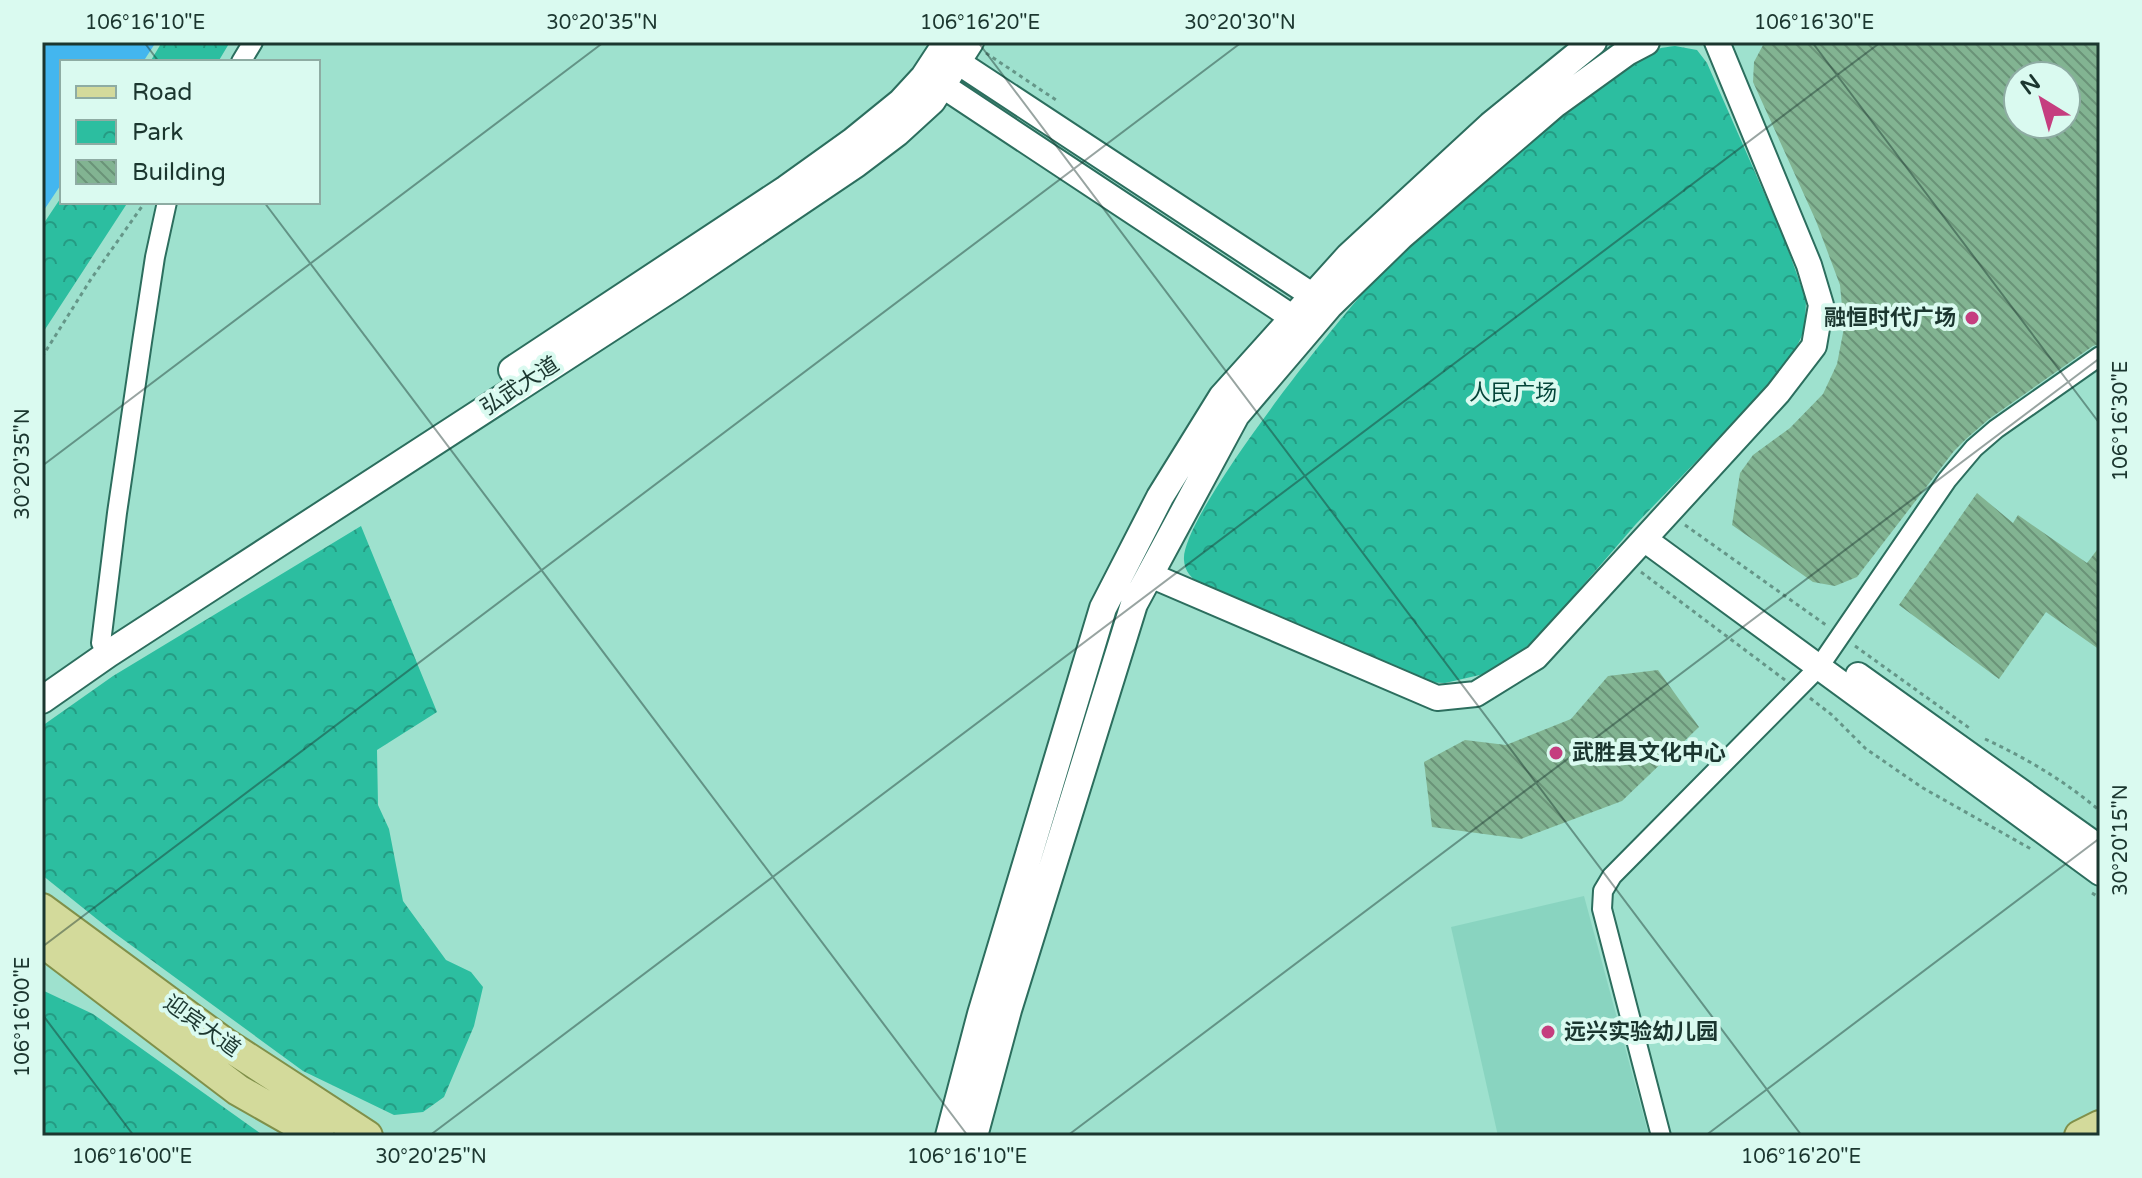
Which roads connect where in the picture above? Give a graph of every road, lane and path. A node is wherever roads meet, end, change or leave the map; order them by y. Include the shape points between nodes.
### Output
1 (253, 42) edge
2 (1593, 42) edge
3 (1646, 42) edge
4 (1717, 42) edge
5 (954, 49) edge
6 (242, 60) edge
7 (934, 80) junction
8 (144, 204) edge
9 (167, 204) edge
10 (1321, 301) junction
11 (1302, 324) junction
12 (2100, 356) edge
13 (42, 357) edge
14 (1655, 527) junction
15 (1625, 560) junction
16 (1150, 575) junction
17 (105, 648) junction
18 (1829, 652) junction
19 (42, 686) edge
20 (1798, 689) junction
21 (42, 700) edge
22 (1973, 731) dead end
23 (1985, 739) dead end
24 (2100, 811) edge
25 (2100, 848) edge
26 (2036, 853) dead end
27 (2094, 881) edge
28 (2100, 898) edge
29 (42, 909) edge
30 (42, 941) edge
31 (290, 1125) edge
32 (2100, 1126) edge
33 (319, 1136) edge
34 (367, 1136) edge
35 (949, 1136) edge
36 (974, 1136) edge
37 (1661, 1136) edge
38 (2080, 1136) edge

1 - 6 street
2 - 10 main road via 1491,125 1349,256
3 - 10 main road via 1555,104
4 - 14 street via 1821,305 1814,346
5 - 7 main road, 弘武大道
5 - 10 street
7 - 11 street
7 - 17 main road, 弘武大道 via 932,101 856,164 675,286
8 - 13 path
9 - 17 street via 126,451
10 - 11 main road
11 - 16 main road via 1236,415
11 - 35 main road via 1222,397 1160,497 1103,608
12 - 18 street via 1974,448
14 - 15 street
14 - 18 street
14 - 18 path
15 - 16 street via 1536,657 1476,694 1437,698
15 - 20 path
16 - 36 main road via 1130,619
17 - 19 main road, 弘武大道
17 - 21 main road, 弘武大道
18 - 20 street
18 - 22 path
18 - 25 street
18 - 27 street
20 - 26 path via 1866,749
20 - 37 street via 1603,891 1602,909
23 - 24 path via 2021,756
27 - 28 path
29 - 34 main road, 迎宾大道 via 224,1043
30 - 31 main road, 迎宾大道
31 - 33 main road, 迎宾大道
32 - 38 main road

